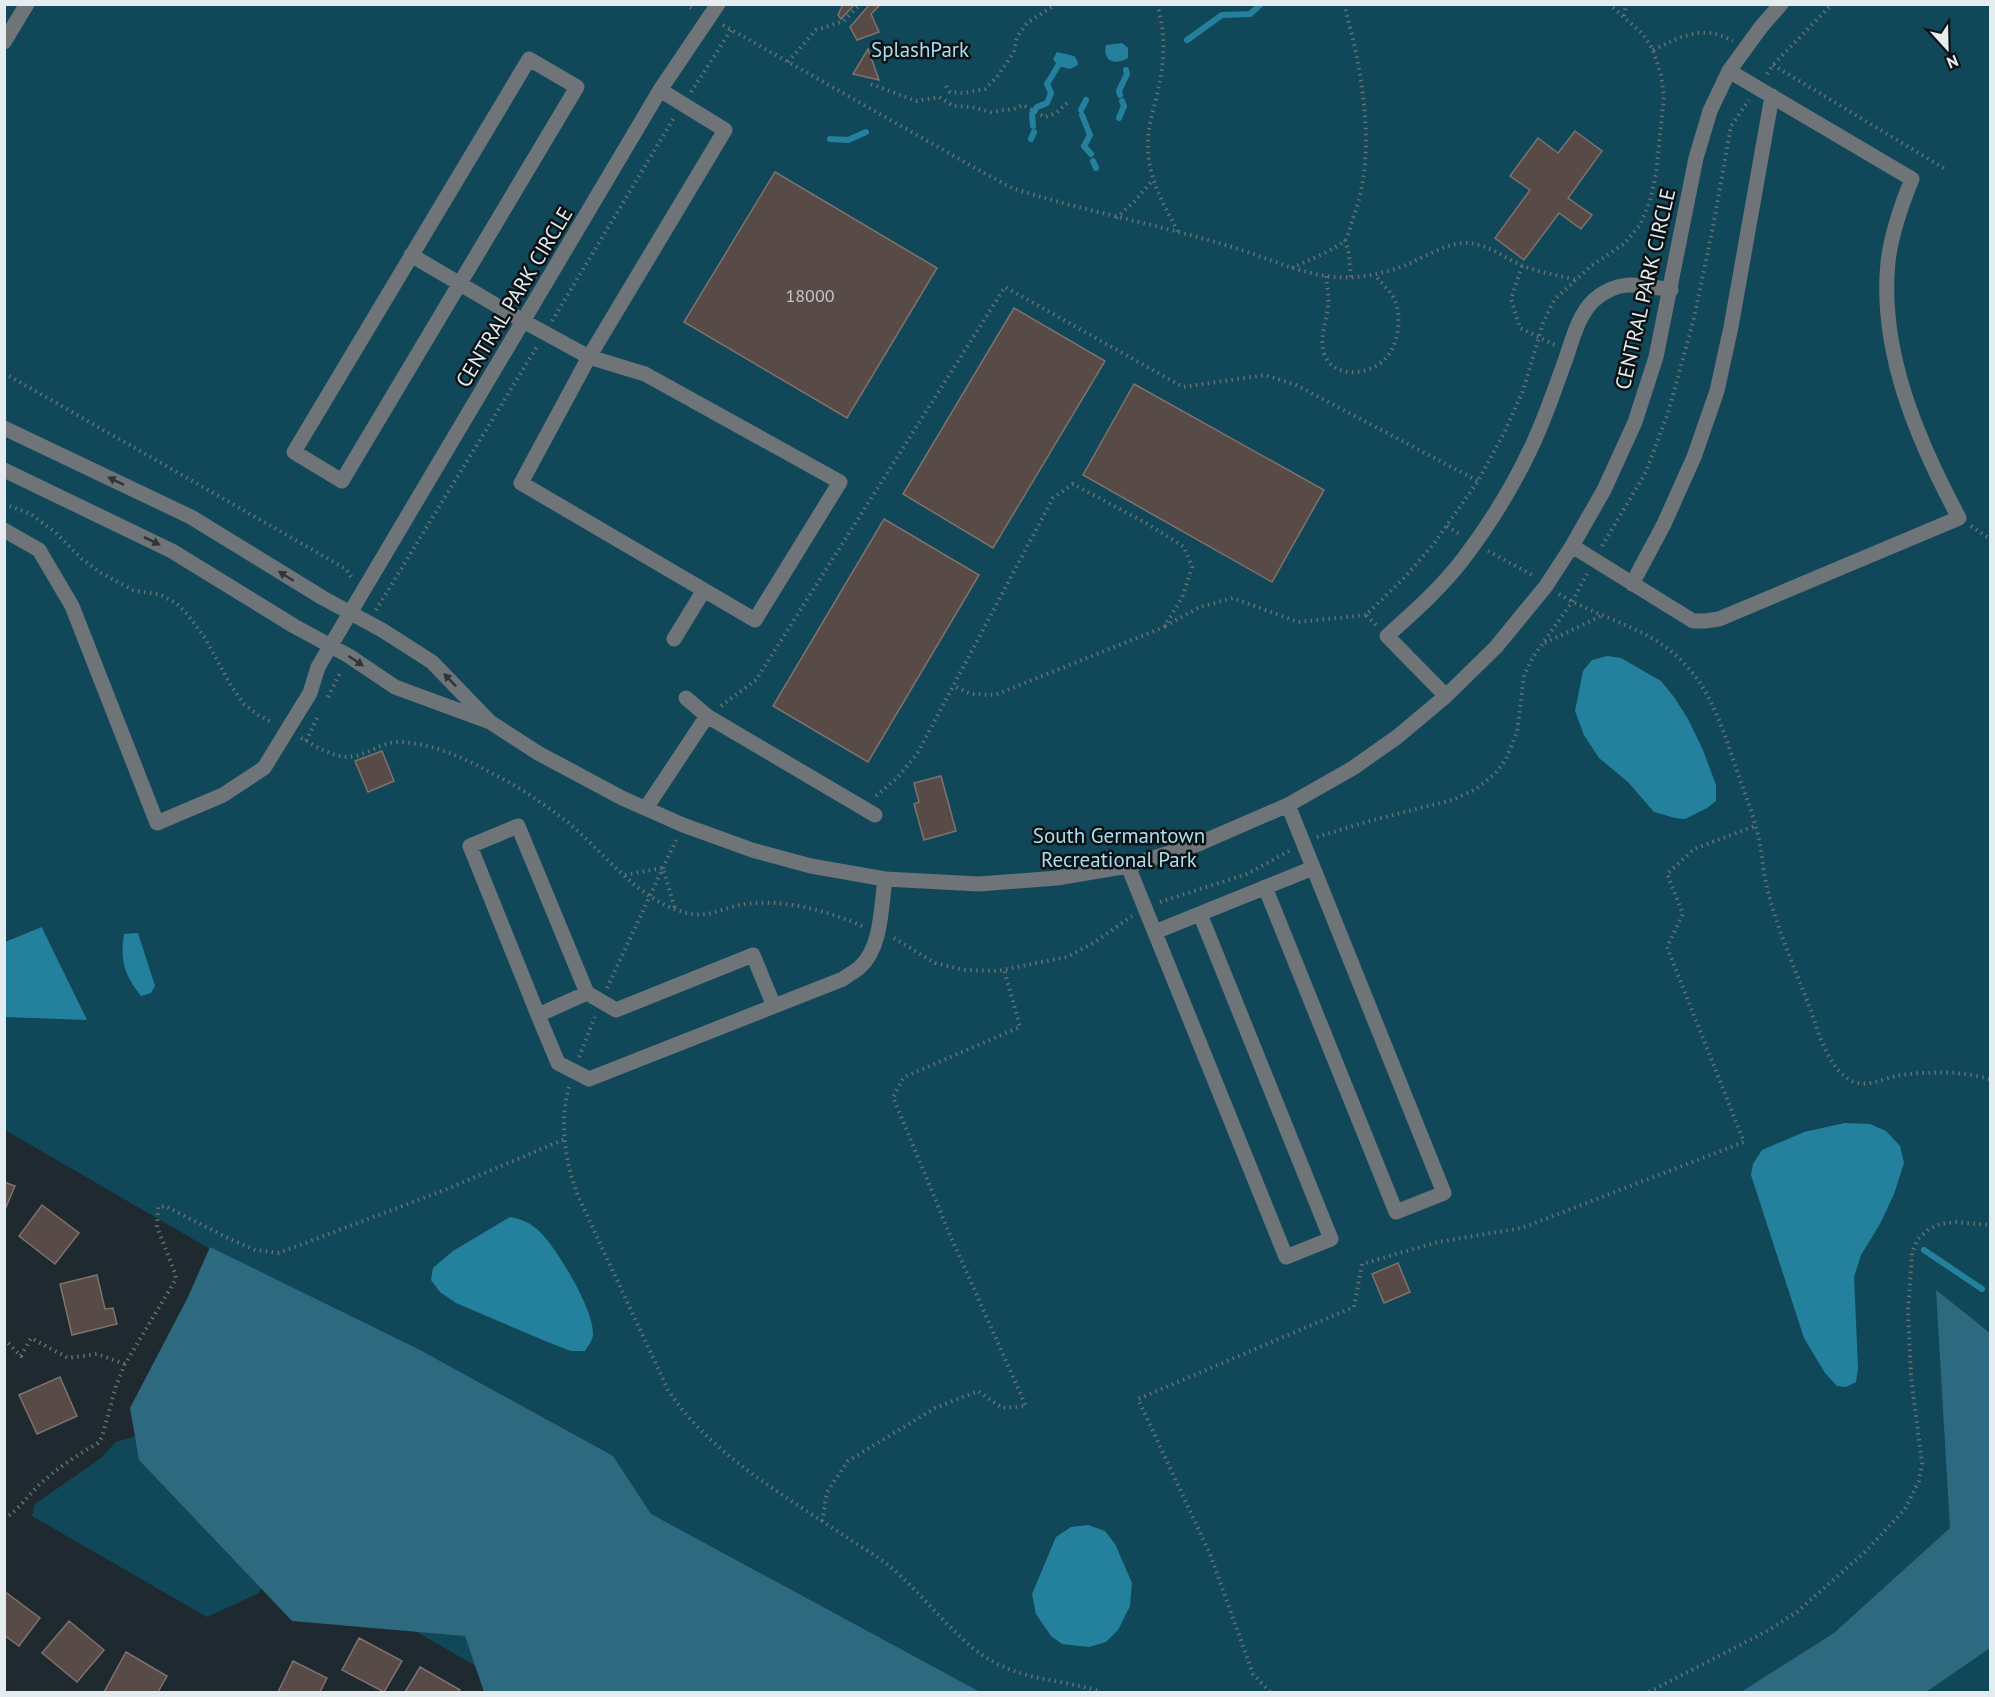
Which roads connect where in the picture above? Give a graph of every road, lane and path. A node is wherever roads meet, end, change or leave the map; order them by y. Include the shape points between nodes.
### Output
1 (27, 4) edge
2 (685, 4) edge
3 (860, 4) edge
4 (1056, 4) edge
5 (1157, 4) edge
6 (1344, 4) edge
7 (1609, 4) edge
8 (1626, 4) edge
9 (1781, 4) edge
10 (1832, 4) edge
11 (713, 11) edge
12 (1624, 16) junction
13 (731, 30) junction
14 (4, 42) edge
15 (1746, 48) junction
16 (1653, 50) junction
17 (788, 62) junction
18 (1773, 65) junction
19 (1729, 71) junction
20 (871, 84) dead end
21 (946, 86) dead end
22 (1758, 88) junction
23 (660, 90) junction
24 (1772, 96) junction
25 (1068, 102) dead end
26 (683, 104) junction
27 (1946, 169) dead end
28 (1153, 180) junction
29 (1116, 218) junction
30 (1179, 234) junction
31 (1345, 240) junction
32 (411, 255) junction
33 (1522, 266) junction
34 (1291, 268) junction
35 (1375, 274) junction
36 (1326, 276) junction
37 (1351, 277) junction
38 (1576, 280) junction
39 (459, 284) junction
40 (1671, 290) junction
41 (523, 321) junction
42 (545, 333) junction
43 (1539, 339) junction
44 (1569, 351) junction
45 (589, 357) junction
46 (4, 373) edge
47 (4, 428) edge
48 (4, 470) edge
49 (1478, 481) junction
50 (4, 504) edge
51 (1447, 526) junction
52 (4, 530) edge
53 (1474, 543) junction
54 (1572, 546) junction
55 (1594, 560) junction
56 (1632, 584) junction
57 (1546, 586) junction
58 (704, 590) junction
59 (363, 593) junction
60 (1572, 602) junction
61 (351, 614) junction
62 (1366, 615) junction
63 (1604, 615) junction
64 (372, 617) junction
65 (1164, 627) junction
66 (1388, 636) junction
67 (674, 639) dead end
68 (1542, 644) junction
69 (331, 646) junction
70 (349, 656) junction
71 (953, 686) junction
72 (1446, 696) junction
73 (327, 698) dead end
74 (686, 698) dead end
75 (322, 709) dead end
76 (707, 716) junction
77 (490, 722) junction
78 (287, 731) junction
79 (306, 741) junction
80 (1288, 805) junction
81 (646, 808) junction
82 (868, 812) joint
83 (683, 825) junction
84 (1755, 826) junction
85 (1303, 843) junction
86 (1128, 866) junction
87 (663, 868) junction
88 (1313, 868) junction
89 (625, 875) junction
90 (885, 879) junction
91 (1265, 887) junction
92 (650, 897) junction
93 (1145, 908) junction
94 (675, 909) junction
95 (1200, 914) junction
96 (877, 932) junction
97 (1155, 932) junction
98 (1004, 969) junction
99 (586, 993) junction
100 (601, 1002) junction
101 (774, 1006) junction
102 (538, 1015) junction
103 (574, 1071) junction
104 (1990, 1079) edge
105 (565, 1139) junction
106 (1990, 1225) edge
107 (4, 1339) edge
108 (125, 1364) junction
109 (4, 1519) edge
110 (822, 1521) junction
111 (1101, 1692) edge
112 (1270, 1692) edge
113 (1649, 1692) edge

1 - 14 street
2 - 11 path
3 - 17 path via 843,21 816,30
4 - 21 path via 1027,23 1017,37 1014,52 985,89 950,92
5 - 28 path via 1164,62 1148,129
6 - 31 path via 1359,70 1365,157 1363,186
7 - 12 path
8 - 12 path
9 - 15 street, CENTRAL PARK CIRCLE
10 - 18 path
11 - 13 path
11 - 23 street, CENTRAL PARK CIRCLE
12 - 16 path
13 - 17 path
13 - 26 path
15 - 16 path via 1719,33 1703,31
15 - 19 street, CENTRAL PARK CIRCLE
16 - 38 path via 1664,96 1650,201 1640,225 1624,244
17 - 29 path via 1012,188
18 - 22 path
18 - 27 path
19 - 22 street
19 - 40 street, CENTRAL PARK CIRCLE via 1710,111 1696,158
20 - 25 path via 916,101 939,97 953,106 991,112 1023,105 1045,117
22 - 24 street
22 - 55 path via 1731,126 1693,322 1668,413 1646,472
23 - 26 street
23 - 41 street, CENTRAL PARK CIRCLE
24 - 56 street via 1717,391 1694,457
24 - 56 street via 1912,179 1888,261 1888,317 1898,372 1915,422 1959,518 1719,619 1693,621
26 - 42 path
26 - 45 street via 725,130
28 - 29 path
28 - 30 path
29 - 30 path
30 - 34 path
31 - 34 path
31 - 37 path
32 - 39 street
32 - 39 street via 529,59 577,87
32 - 39 street via 294,452 342,481
33 - 35 path via 1476,244 1458,244
33 - 38 path
33 - 43 path via 1511,299 1520,328
34 - 36 path
35 - 36 path via 1391,291 1398,326 1386,358 1375,367 1356,372 1339,370 1328,363 1323,353 1328,308
35 - 37 path
36 - 37 path
38 - 43 path via 1554,300
39 - 41 street
40 - 44 street via 1635,284 1603,293 1582,316
40 - 54 street, CENTRAL PARK CIRCLE via 1656,357 1635,422 1604,490
41 - 42 street
41 - 59 street, CENTRAL PARK CIRCLE
42 - 45 street
42 - 64 path
43 - 44 path
43 - 49 path via 1523,391
44 - 53 street via 1530,450
45 - 58 street via 521,483
45 - 58 street via 645,374 840,482 754,620
46 - 59 path via 346,569
61 -> 47 street, CENTRAL PARK CIRCLE via 191,517
48 -> 69 street, CENTRAL PARK CIRCLE via 172,551
49 - 51 path
49 - 76 path via 1296,385 1265,375 1183,387 1005,287 756,680
50 - 78 path via 31,514 101,573 133,590 161,595 176,603 205,638 244,704
51 - 53 path
51 - 62 path via 1405,578
52 - 78 street via 39,550 72,606 157,823 223,795 264,768
53 - 57 path
53 - 66 street via 1463,560
54 - 55 street
54 - 57 street, CENTRAL PARK CIRCLE
55 - 56 street
55 - 60 path
57 - 60 path
57 - 72 street, CENTRAL PARK CIRCLE via 1496,647
58 - 67 street
59 - 61 street, CENTRAL PARK CIRCLE
59 - 64 path
60 - 63 path
60 - 68 path
61 - 64 street, CENTRAL PARK CIRCLE
61 - 69 street, CENTRAL PARK CIRCLE
62 - 65 path via 1298,622 1233,598 1200,607
62 - 66 path
63 - 68 path
63 - 84 path via 1654,639 1692,673 1722,730
77 -> 64 street, CENTRAL PARK CIRCLE via 432,662 382,630
65 - 71 path via 995,695 971,694
65 - 71 path via 1182,598 1192,567 1184,547 1073,484 1053,498
66 - 72 street
68 - 85 path via 1524,675 1517,732 1495,774 1476,789 1452,800 1329,832
69 - 70 street, CENTRAL PARK CIRCLE
69 - 78 street
70 - 73 path
70 -> 77 street, CENTRAL PARK CIRCLE via 395,687
71 - 82 path via 917,754
72 - 80 street, CENTRAL PARK CIRCLE via 1353,768
74 - 76 street
75 - 79 path
76 - 81 street
76 - 82 street
77 - 81 street, CENTRAL PARK CIRCLE via 538,753
78 - 79 path
79 - 89 path via 332,755 355,756 396,742 427,746 457,756 536,799 567,821
80 - 85 street
80 - 86 street, CENTRAL PARK CIRCLE via 1198,844
81 - 83 street, CENTRAL PARK CIRCLE
83 - 87 path
83 - 90 street, CENTRAL PARK CIRCLE via 762,853
84 - 104 path via 1778,924 1823,1045 1843,1076 1854,1083 1930,1072
84 - 112 path via 1694,849 1667,874 1683,914 1666,947 1744,1142 1522,1228 1438,1242 1362,1264 1354,1307 1138,1399 1210,1554 1253,1674
85 - 88 street
85 - 93 path via 1247,874
86 - 90 street, CENTRAL PARK CIRCLE via 1057,878 979,884
86 - 93 street
87 - 89 path
87 - 92 path
87 - 94 path
88 - 91 street
88 - 91 street via 1444,1193 1435,1197 1396,1212
89 - 92 path
90 - 96 street
91 - 95 street
92 - 94 path
92 - 100 path
93 - 97 street
93 - 98 path via 1067,957
94 - 96 path via 693,914 712,913 742,904 771,903 847,918
95 - 97 street
95 - 97 street via 1331,1239 1286,1257
96 - 98 path via 935,963 964,970
96 - 101 street via 867,958 843,979
98 - 110 path via 1020,1027 904,1077 893,1097 1026,1406 1002,1408 978,1391 895,1430 848,1461 827,1492
99 - 100 street
99 - 102 street
99 - 102 street via 518,826 470,846
100 - 101 street via 616,1010 753,955
100 - 103 path
101 - 103 street via 590,1079
102 - 103 street via 558,1063
103 - 105 path via 564,1103
105 - 108 path via 279,1253 255,1250 165,1206 158,1207 157,1227 176,1280
105 - 110 path via 569,1171 578,1196 668,1390 682,1412 737,1461
106 - 113 path via 1940,1224 1918,1239 1912,1253 1908,1323 1922,1464 1919,1481 1905,1509 1865,1552 1797,1612
107 - 108 path via 21,1356 31,1338 68,1358 97,1354
108 - 109 path via 98,1443 51,1475
110 - 111 path via 886,1564 968,1644 1003,1667

